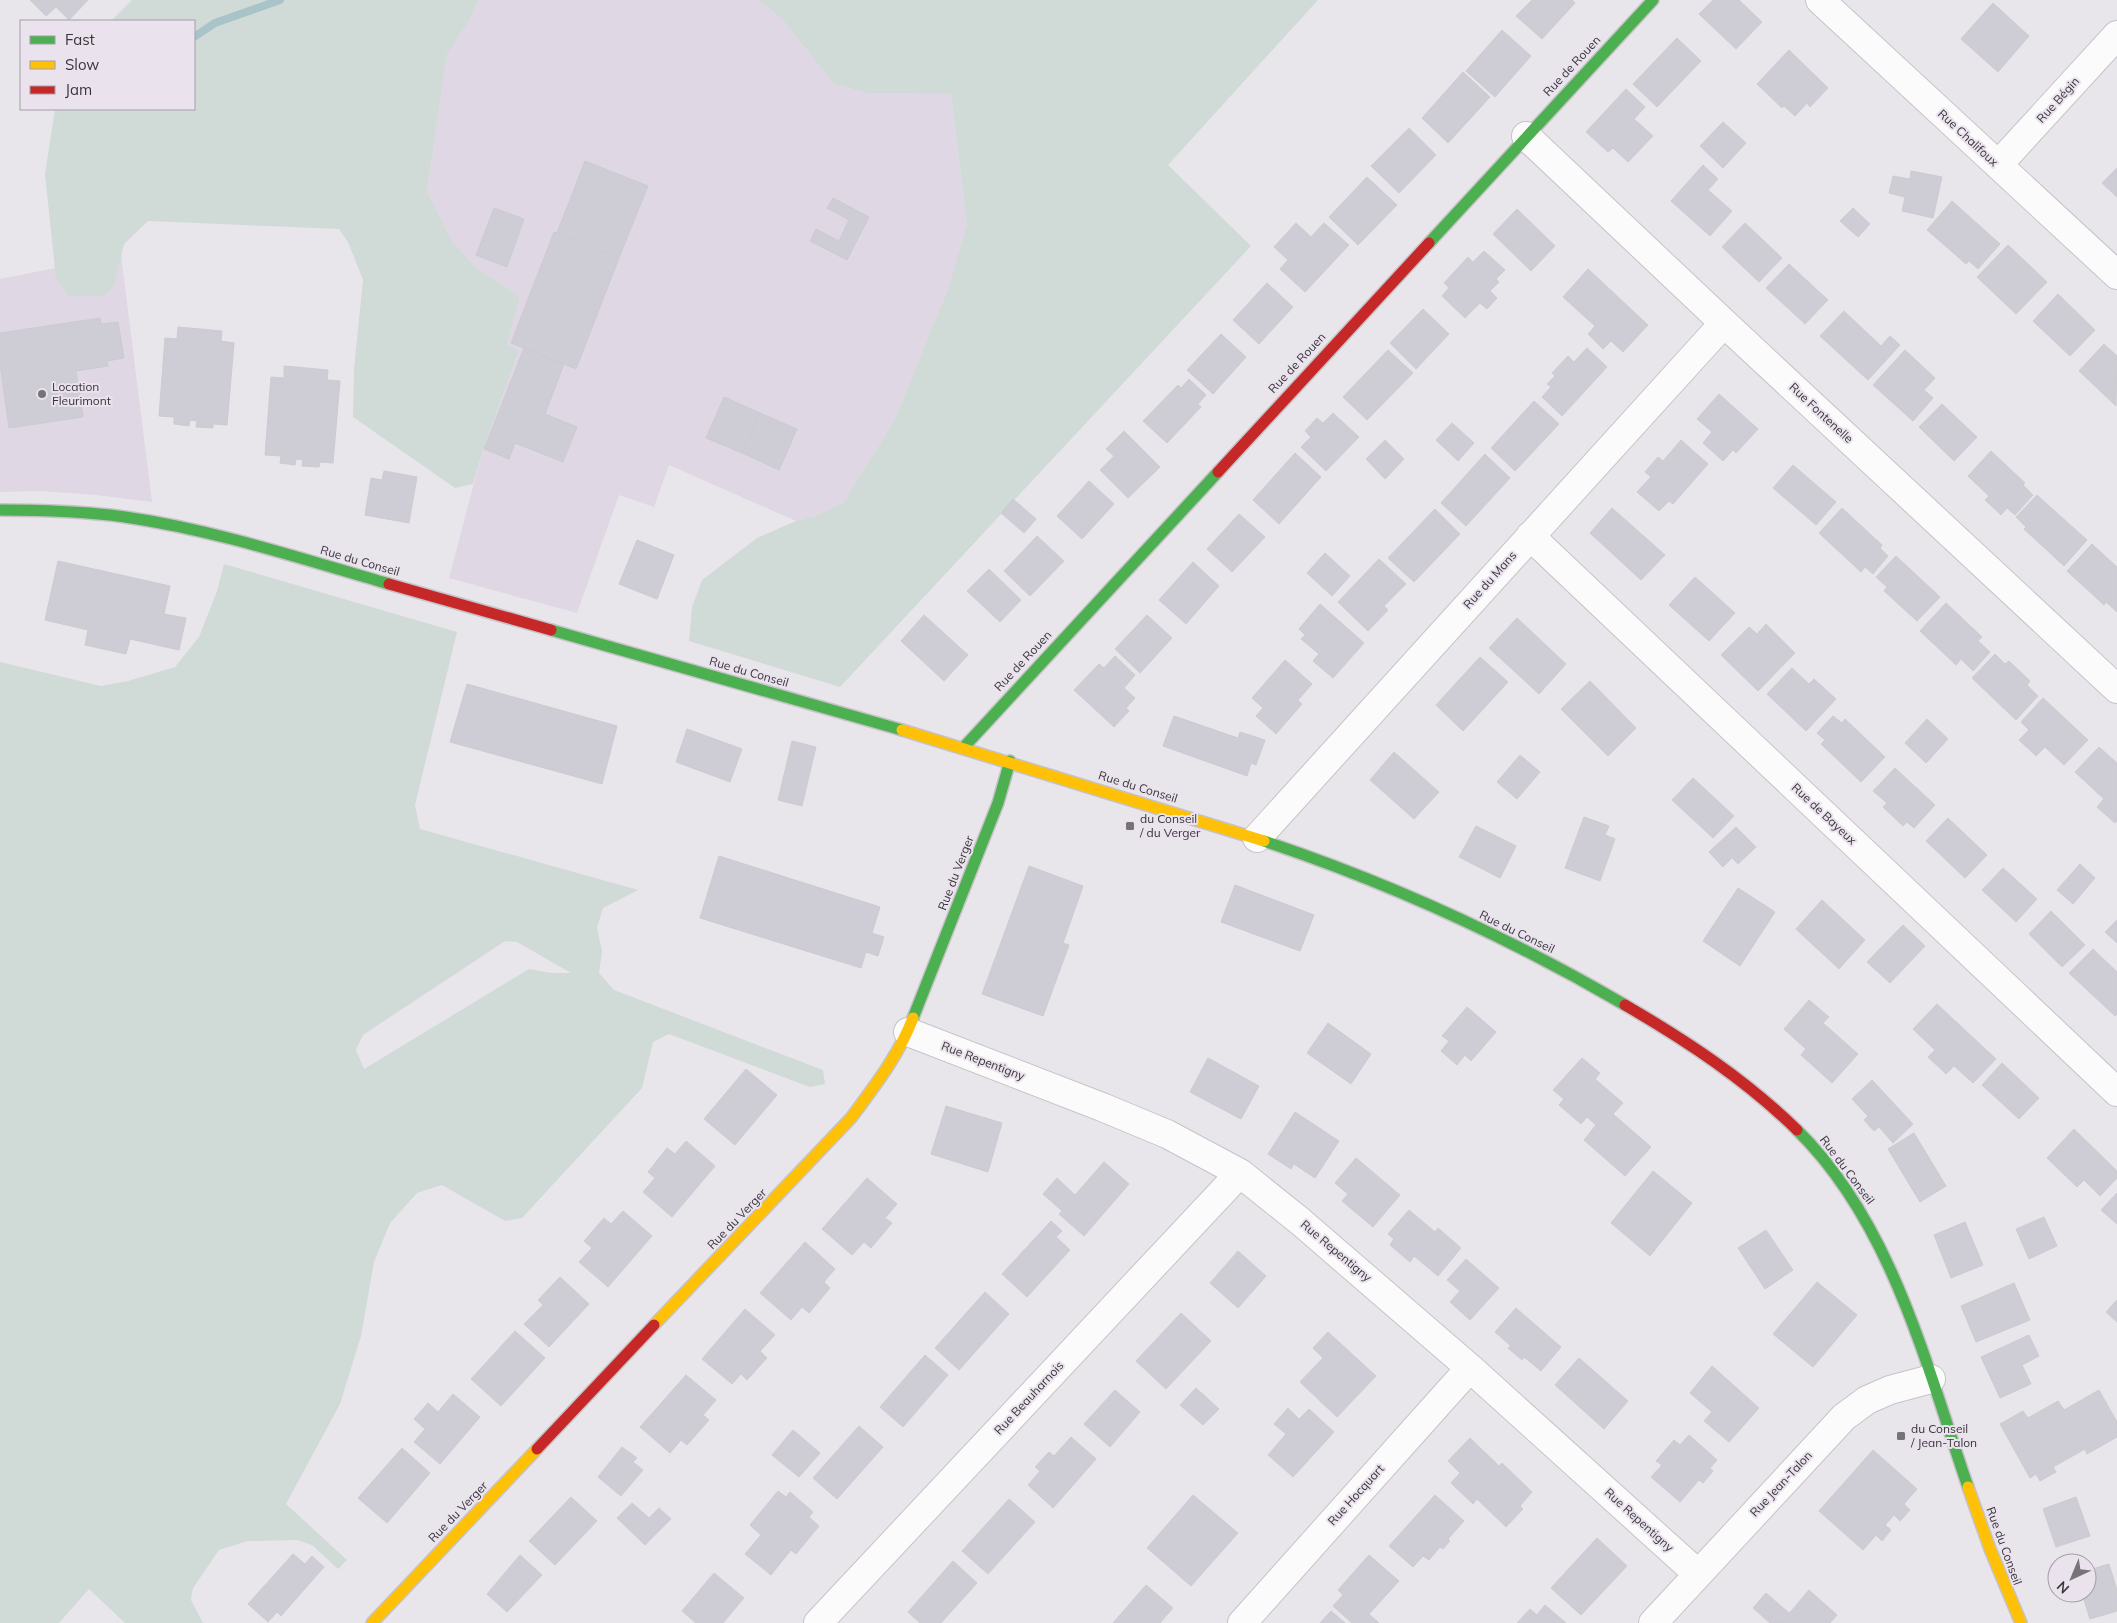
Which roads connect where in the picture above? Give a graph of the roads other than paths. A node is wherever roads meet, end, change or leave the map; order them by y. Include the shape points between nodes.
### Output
1 (1653, 0) edge
2 (1820, 0) edge
3 (2117, 35) edge
4 (1526, 136) junction
5 (1998, 165) junction
6 (2117, 275) edge
7 (1724, 324) junction
8 (0, 510) edge
9 (1530, 536) junction
10 (2117, 689) edge
11 (964, 747) junction
12 (1010, 761) junction
13 (1257, 838) junction
14 (908, 1032) junction
15 (2117, 1092) edge
16 (1240, 1174) junction
17 (1470, 1368) junction
18 (1931, 1379) junction
19 (1698, 1574) junction
20 (372, 1623) edge
21 (818, 1623) edge
22 (1242, 1623) edge
23 (1653, 1623) edge
24 (2021, 1623) edge

1 - 4 street, Rue de Rouen
2 - 5 street, Rue Chalifoux
3 - 5 street, Rue Bégin
4 - 7 street, Rue Fontenelle
4 - 11 street, Rue de Rouen
5 - 6 street, Rue Chalifoux
7 - 9 street, Rue du Mans
7 - 10 street, Rue Fontenelle
8 - 11 street, Rue du Conseil via 97,513 170,524
9 - 13 street, Rue du Mans
9 - 15 street, Rue de Bayeux
11 - 12 street, Rue du Conseil
12 - 13 street, Rue du Conseil
12 - 14 street, Rue du Verger via 998,803
13 - 18 street, Rue du Conseil via 1387,887 1512,944 1654,1020 1745,1082 1812,1144 1864,1214 1884,1256
14 - 16 street, Rue Repentigny via 1102,1106 1167,1134
14 - 20 street, Rue du Verger via 876,1085 851,1118
16 - 17 street, Rue Repentigny via 1301,1222
16 - 21 street, Rue Beauharnois
17 - 19 street, Rue Repentigny
17 - 22 street, Rue Hocquart
18 - 19 street, Rue Jean-Talon via 1867,1400 1844,1417
18 - 24 street, Rue du Conseil via 1987,1542
19 - 23 street, Rue Jean-Talon

